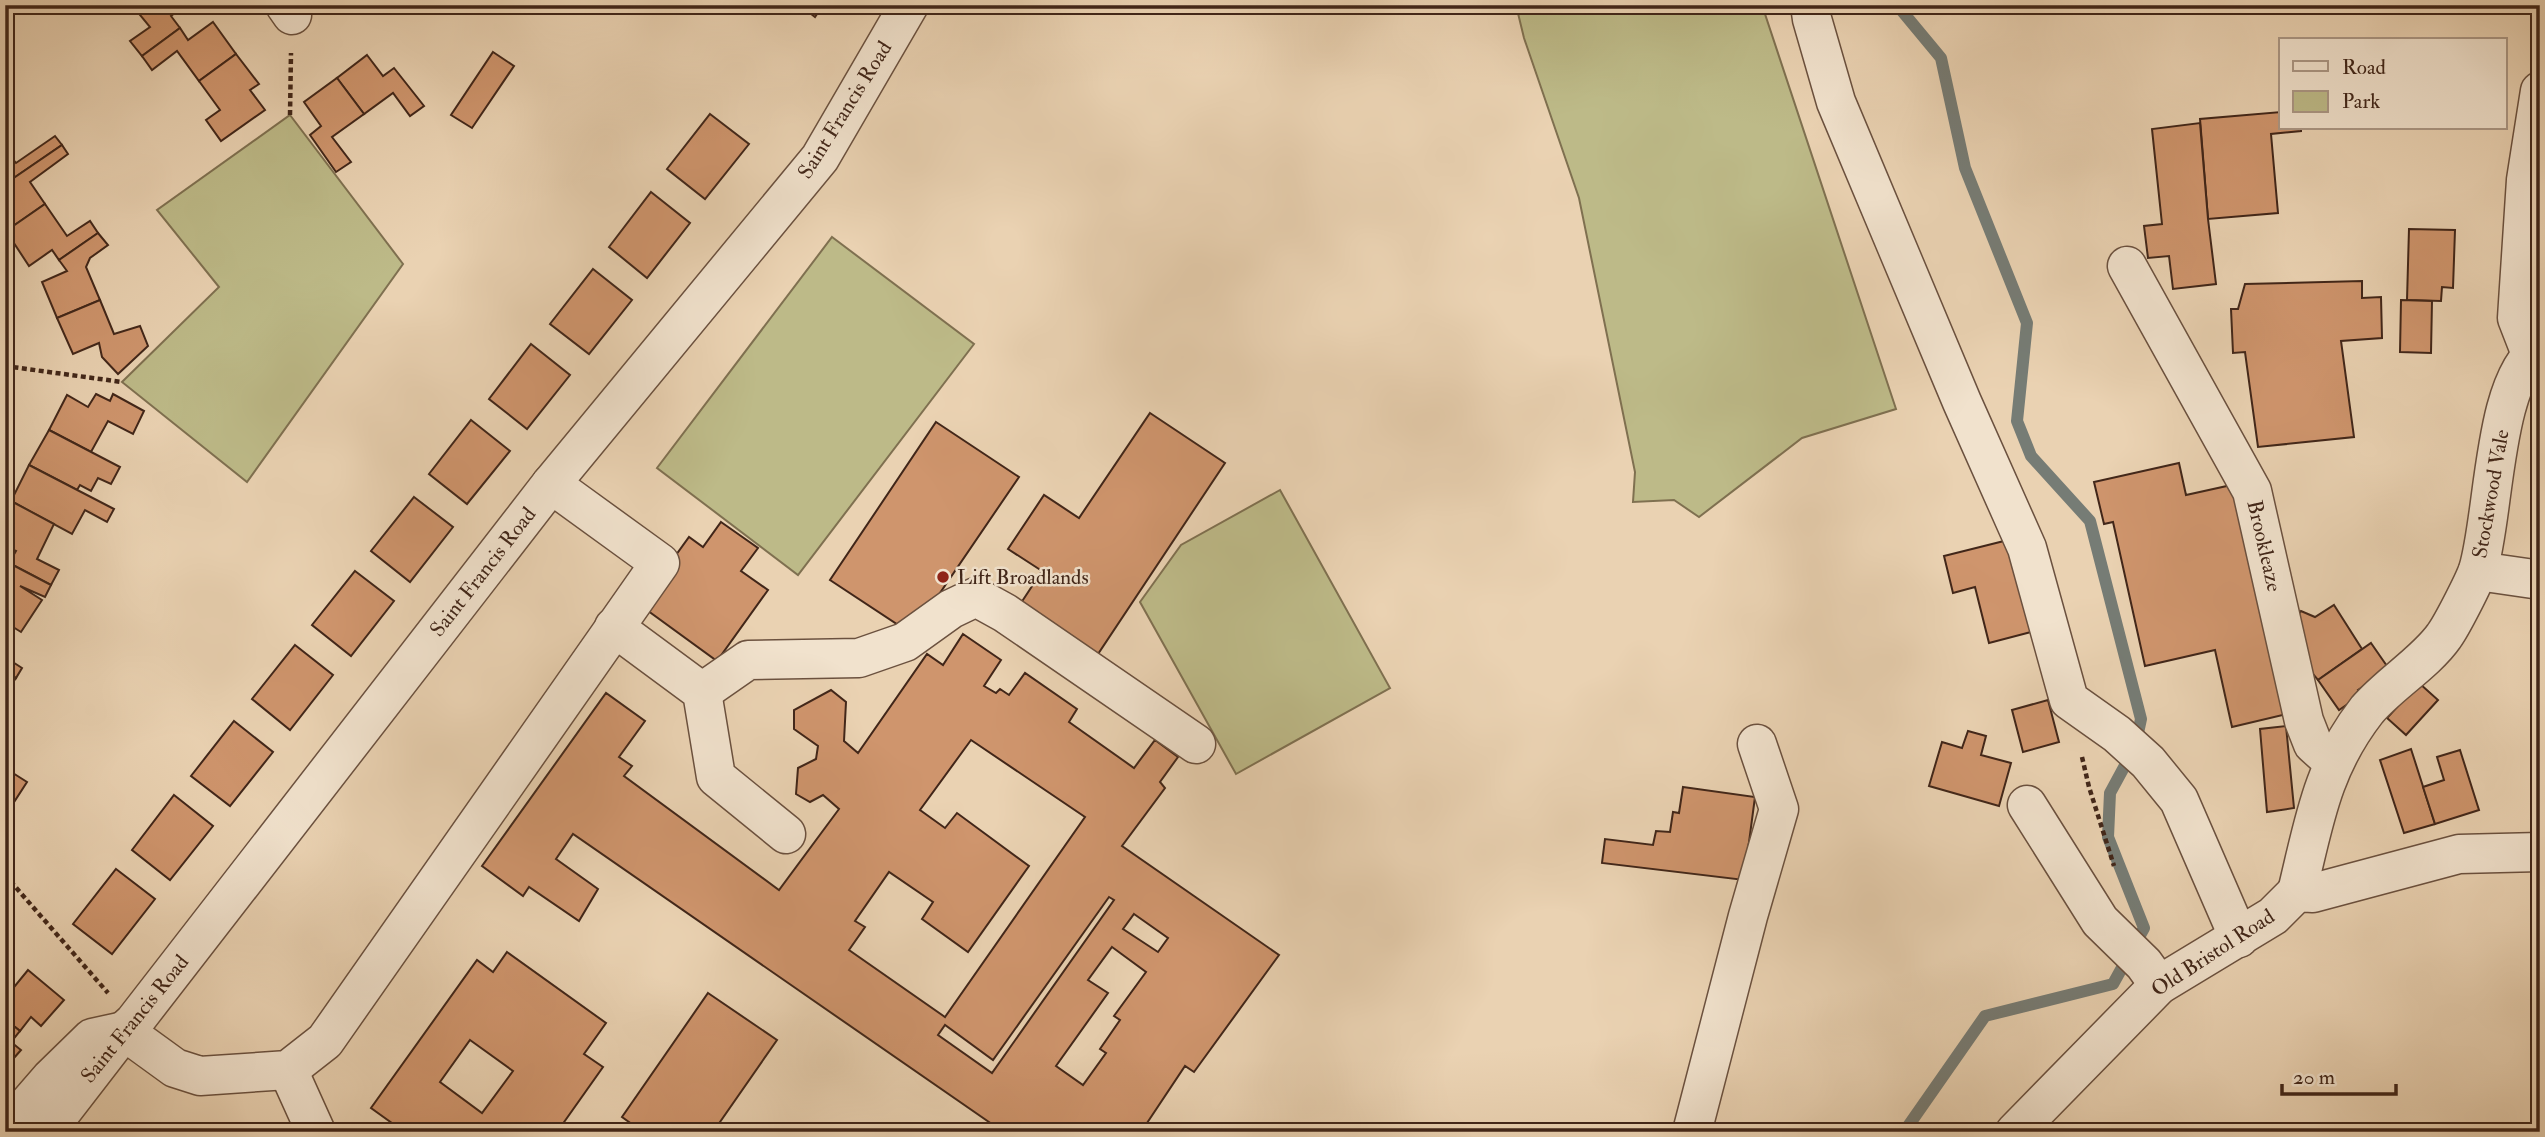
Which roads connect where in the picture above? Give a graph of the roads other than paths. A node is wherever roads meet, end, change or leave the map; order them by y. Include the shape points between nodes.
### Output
1 (909, 5) edge
2 (1810, 5) edge
3 (2540, 91) edge
4 (2127, 266) dead end
5 (2535, 351) edge
6 (551, 484) junction
7 (2478, 571) junction
8 (2540, 580) edge
9 (614, 627) junction
10 (702, 692) junction
11 (1196, 744) dead end
12 (1757, 744) dead end
13 (2333, 762) junction
14 (2027, 805) dead end
15 (786, 834) dead end
16 (2540, 852) edge
17 (2297, 892) junction
18 (2239, 938) junction
19 (2151, 974) junction
20 (129, 1027) junction
21 (288, 1070) junction
22 (5, 1131) edge
23 (46, 1132) edge
24 (316, 1132) edge
25 (1692, 1132) edge
26 (2015, 1132) edge

1 - 6 street, Saint Francis Road via 820,158
2 - 18 street via 1836,102 2028,548 2069,700 2148,762 2179,800
3 - 5 street, Stockwood Vale via 2526,180 2517,318
4 - 13 street, Brookleaze via 2252,491 2304,722 2313,744
5 - 7 street, Stockwood Vale via 2514,380
6 - 9 street via 660,563
6 - 20 street, Saint Francis Road
7 - 8 street
7 - 13 street, Stockwood Vale via 2444,637 2368,709
9 - 10 street
9 - 21 street via 325,1041
10 - 11 street via 748,660 859,658 905,642 976,597
10 - 15 street via 716,777
12 - 25 street via 1779,809
13 - 17 street, Stockwood Vale via 2316,807
14 - 19 street via 2100,921
16 - 17 street via 2459,854 2313,893
17 - 18 street, Old Bristol Road via 2273,916
18 - 19 street, Old Bristol Road
19 - 26 street, Old Bristol Road
20 - 21 street via 175,1068 200,1076
20 - 22 street via 92,1038
20 - 23 street, Saint Francis Road
21 - 24 street

